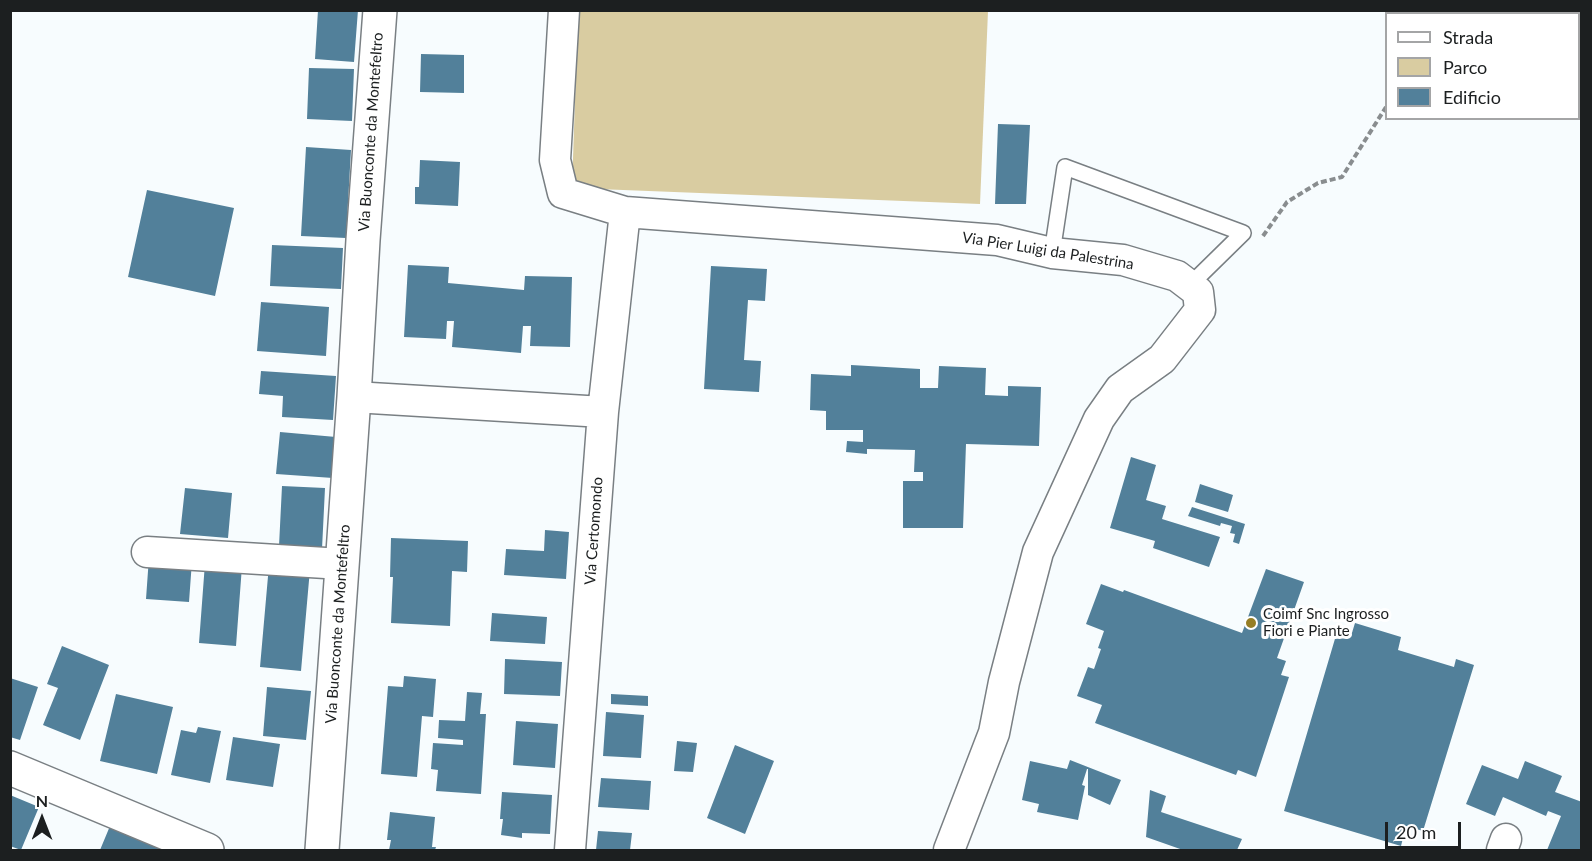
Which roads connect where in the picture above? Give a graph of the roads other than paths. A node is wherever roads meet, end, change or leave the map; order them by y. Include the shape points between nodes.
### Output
1 (380, 10) edge
2 (564, 10) edge
3 (626, 212) junction
4 (1052, 253) junction
5 (1190, 285) junction
6 (354, 397) junction
7 (603, 412) junction
8 (147, 552) dead end
9 (342, 564) junction
10 (10, 768) edge
11 (207, 850) edge
12 (322, 850) edge
13 (570, 850) edge
14 (949, 850) edge

1 - 6 street, Via Buonconte da Montefeltro
2 - 3 street, Via Pier Luigi da Palestrina via 555,160 563,194
3 - 4 street, Via Pier Luigi da Palestrina via 997,240
3 - 7 street, Via Certomondo
4 - 5 street, Via Pier Luigi da Palestrina via 1123,260 1177,276
4 - 5 lane via 1065,167 1243,233
5 - 14 street via 1198,292 1200,310 1162,359 1120,389 1099,418 1038,552 993,733
6 - 7 street
6 - 9 street, Via Buonconte da Montefeltro
7 - 13 street, Via Certomondo
8 - 9 street
9 - 12 street, Via Buonconte da Montefeltro
10 - 11 street

